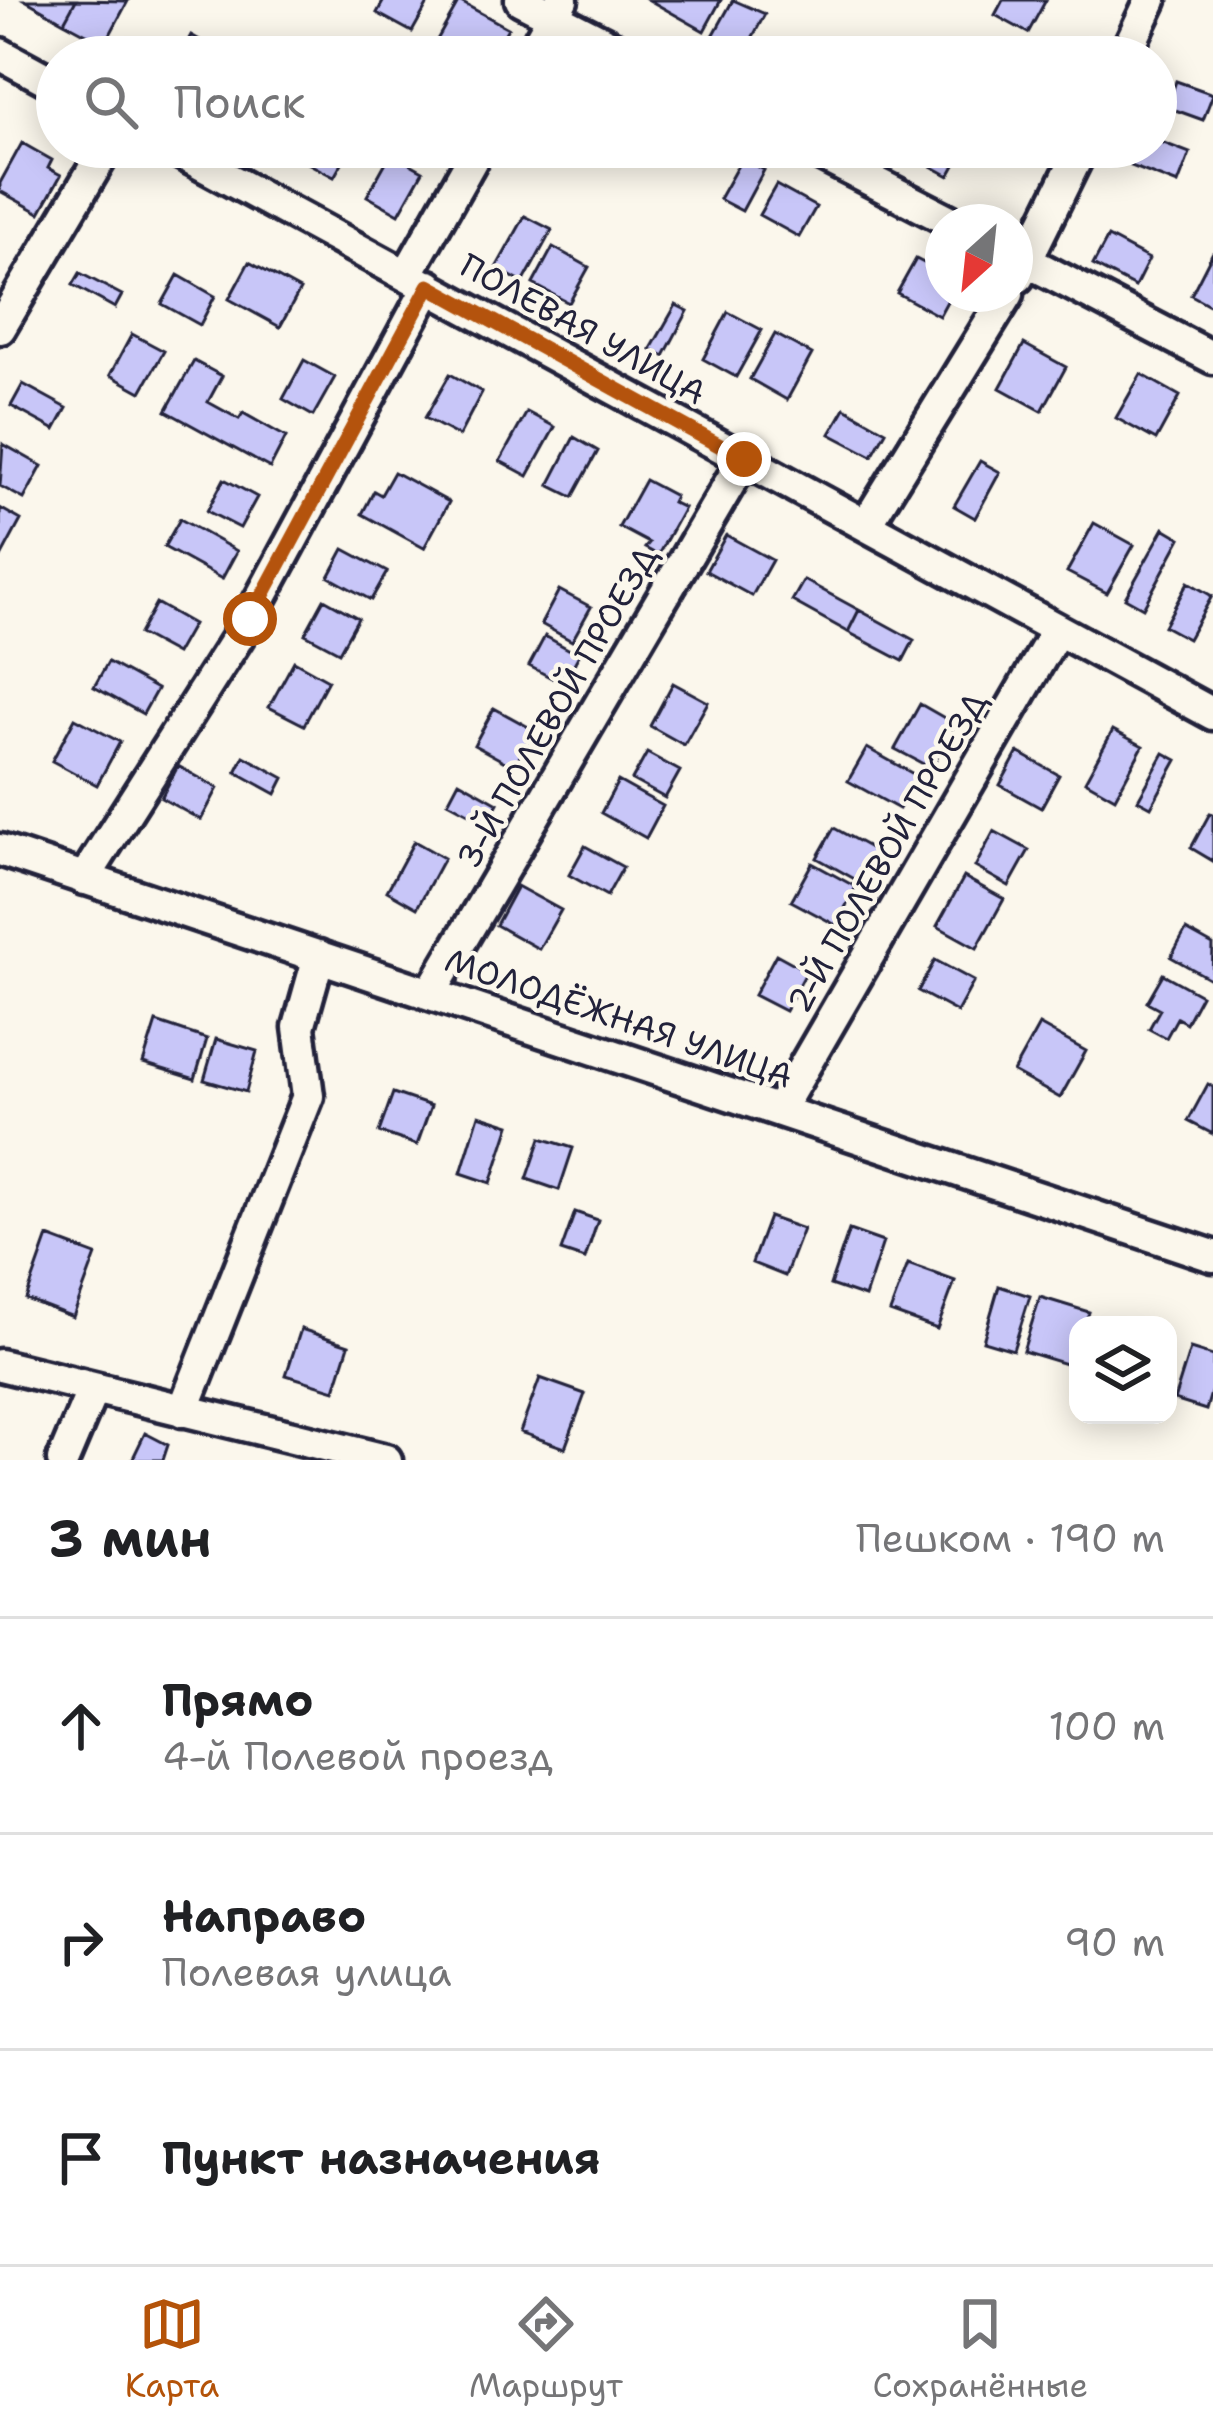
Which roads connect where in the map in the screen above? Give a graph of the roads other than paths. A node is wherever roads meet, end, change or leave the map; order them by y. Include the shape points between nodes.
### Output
1 (521, 0) edge
2 (1151, 0) edge
3 (558, 8) edge
4 (542, 36) edge
5 (600, 36) edge
6 (1134, 36) edge
7 (0, 53) edge
8 (36, 73) edge
9 (95, 168) edge
10 (210, 168) edge
11 (469, 168) edge
12 (847, 168) edge
13 (1071, 168) edge
14 (925, 208) edge
15 (1033, 240) edge
16 (1033, 273) edge
17 (419, 279) junction
18 (997, 312) edge
19 (0, 328) edge
20 (1213, 358) edge
21 (744, 459) junction
22 (866, 525) junction
23 (1057, 630) junction
24 (1213, 713) edge
25 (0, 850) edge
26 (84, 879) junction
27 (319, 956) junction
28 (431, 992) junction
29 (779, 1110) junction
30 (1213, 1256) edge
31 (0, 1364) edge
32 (93, 1389) junction
33 (183, 1411) junction
34 (63, 1460) edge
35 (386, 1460) edge

1 - 3 street
2 - 6 street
3 - 4 street
3 - 5 street
7 - 8 street
9 - 19 street
10 - 17 street, ПОЛЕВАЯ УЛИЦА
11 - 17 street
12 - 14 street
13 - 15 street
16 - 20 street
17 - 21 street, ПОЛЕВАЯ УЛИЦА
17 - 26 street via 250,619
18 - 22 street
21 - 22 street, ПОЛЕВАЯ УЛИЦА
21 - 28 street, 3-Й ПОЛЕВОЙ ПРОЕЗД
22 - 23 street, ПОЛЕВАЯ УЛИЦА
23 - 24 street, ПОЛЕВАЯ УЛИЦА
23 - 29 street, 2-Й ПОЛЕВОЙ ПРОЕЗД
25 - 26 street, МОЛОДЁЖНАЯ УЛИЦА
26 - 27 street, МОЛОДЁЖНАЯ УЛИЦА
27 - 28 street, МОЛОДЁЖНАЯ УЛИЦА
27 - 33 street via 298,1027 308,1096
28 - 29 street, МОЛОДЁЖНАЯ УЛИЦА
29 - 30 street, МОЛОДЁЖНАЯ УЛИЦА
31 - 32 street
32 - 33 street
32 - 34 street
33 - 35 street

